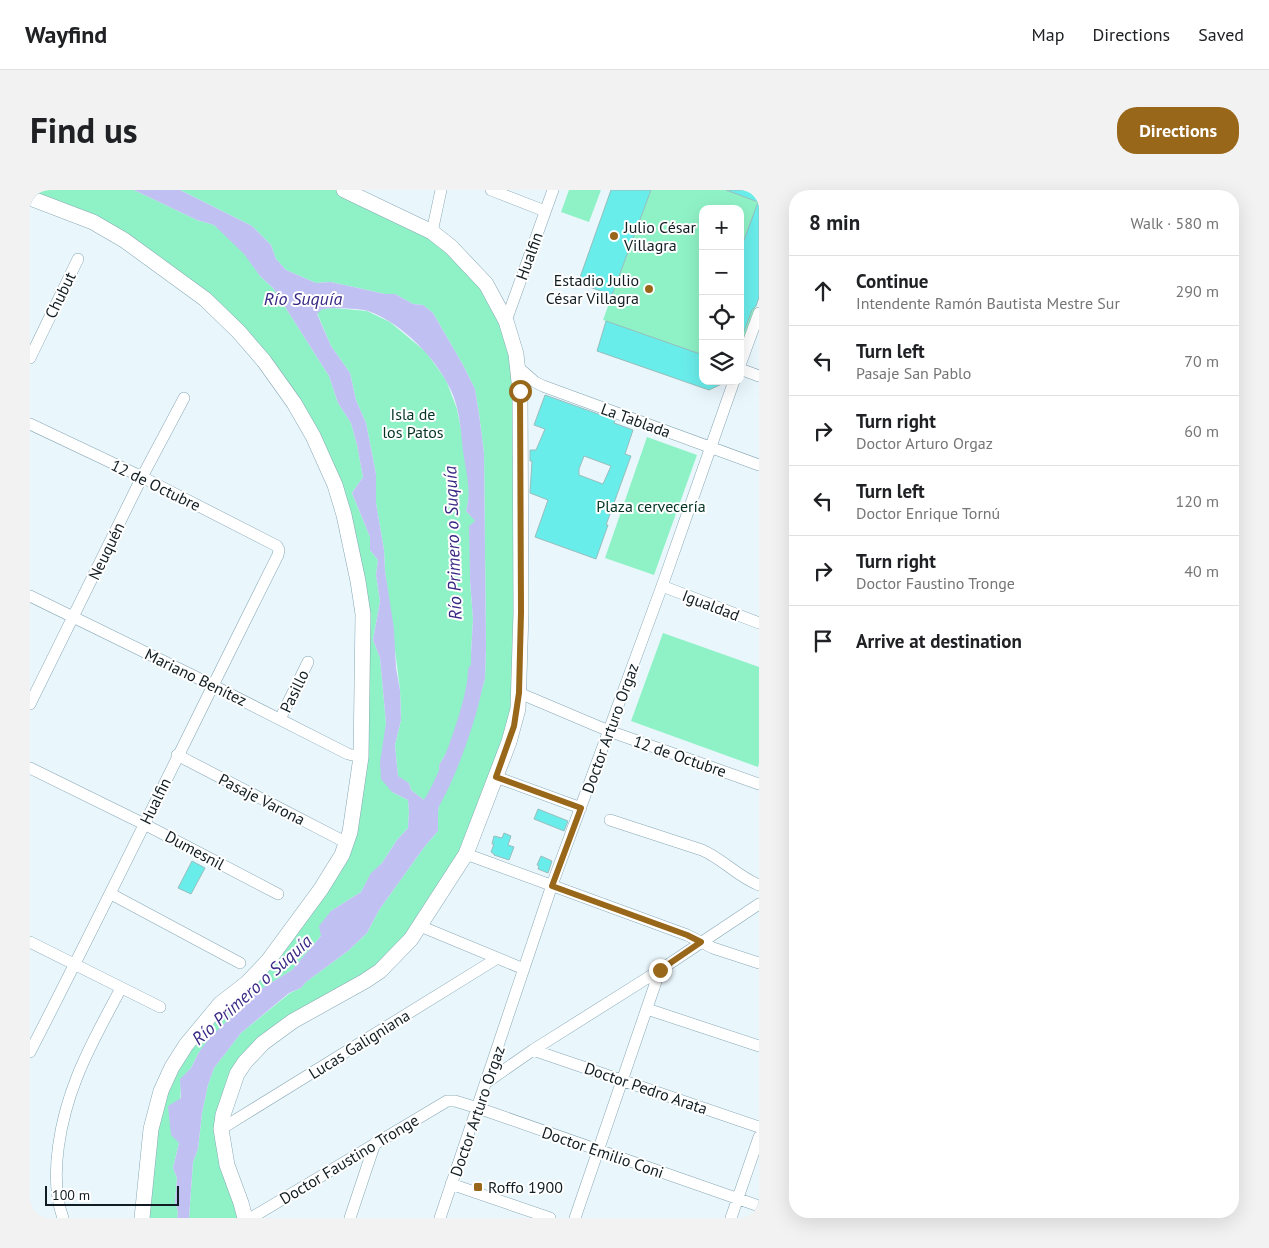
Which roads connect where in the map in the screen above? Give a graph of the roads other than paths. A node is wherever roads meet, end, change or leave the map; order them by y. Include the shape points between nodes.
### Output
1 (344, 190) edge
2 (440, 190) edge
3 (491, 190) edge
4 (552, 190) edge
5 (30, 198) edge
6 (545, 211) junction
7 (432, 232) junction
8 (78, 259) dead end
9 (759, 313) edge
10 (506, 321) junction
11 (744, 354) edge
12 (30, 358) edge
13 (518, 367) junction
14 (744, 370) edge
15 (759, 376) edge
16 (733, 385) edge
17 (184, 398) dead end
18 (30, 424) edge
19 (711, 447) junction
20 (759, 465) edge
21 (142, 477) junction
22 (279, 550) joint
23 (662, 586) junction
24 (30, 596) edge
25 (73, 617) junction
26 (759, 623) edge
27 (308, 662) dead end
28 (212, 685) junction
29 (519, 693) junction
30 (30, 704) edge
31 (280, 719) junction
32 (609, 731) junction
33 (177, 755) junction
34 (361, 757) junction
35 (30, 768) edge
36 (496, 777) junction
37 (759, 784) edge
38 (581, 808) junction
39 (610, 820) dead end
40 (144, 824) junction
41 (347, 843) junction
42 (466, 854) junction
43 (759, 885) edge
44 (552, 886) junction
45 (111, 894) junction
46 (278, 894) dead end
47 (759, 904) edge
48 (420, 926) junction
49 (30, 942) edge
50 (701, 942) junction
51 (496, 959) junction
52 (240, 963) dead end
53 (759, 963) edge
54 (76, 964) junction
55 (524, 969) junction
56 (660, 970) junction
57 (121, 988) junction
58 (160, 1007) dead end
59 (647, 1009) junction
60 (759, 1046) edge
61 (533, 1050) junction
62 (30, 1052) edge
63 (623, 1080) junction
64 (487, 1082) junction
65 (447, 1101) joint
66 (478, 1108) junction
67 (759, 1127) edge
68 (221, 1129) junction
69 (759, 1137) edge
70 (375, 1143) junction
71 (599, 1150) junction
72 (452, 1184) junction
73 (738, 1198) junction
74 (759, 1206) edge
75 (63, 1218) edge
76 (142, 1218) edge
77 (244, 1218) edge
78 (251, 1218) edge
79 (350, 1218) edge
80 (440, 1218) edge
81 (550, 1218) edge
82 (576, 1218) edge
83 (731, 1218) edge

1 - 7 main road
2 - 7 street
3 - 6 street
4 - 6 street, Hualfin
5 - 34 main road via 93,222 124,240 206,299 264,361 294,403 335,485 358,582 363,614
6 - 10 street, Hualfin
7 - 10 main road via 478,273
8 - 12 street, Chubut
9 - 11 street
10 - 13 main road
13 - 19 street, La Tablada via 542,386
13 - 29 main road via 521,453
14 - 15 street
16 - 19 street, Doctor Arturo Orgaz
17 - 21 street, Neuquén
18 - 21 street, 12 de Octubre
19 - 20 street, La Tablada
19 - 23 street, Doctor Arturo Orgaz
21 - 22 street, 12 de Octubre via 277,546
21 - 25 street, Neuquén
22 - 28 street, Hualfin
23 - 26 street, Igualdad
23 - 32 street, Doctor Arturo Orgaz
24 - 25 street, Mariano Benítez
25 - 28 street, Mariano Benítez
25 - 30 street, Neuquén
27 - 31 street, Pasillo
28 - 31 street, Mariano Benítez
28 - 33 street, Hualfin
29 - 32 street, 12 de Octubre
29 - 36 main road via 514,726
31 - 34 street, Mariano Benítez via 348,754
32 - 37 street, 12 de Octubre
32 - 38 street, Doctor Arturo Orgaz
33 - 40 street, Hualfin
33 - 41 street, Pasaje Varona
34 - 41 main road
35 - 40 street, Dumesnil
36 - 38 street
36 - 42 main road
38 - 44 street, Doctor Arturo Orgaz
39 - 43 street via 709,853
40 - 45 street, Hualfin
40 - 46 street, Dumesnil
41 - 76 main road via 321,889 268,961 220,1004 172,1067 161,1091 151,1129
42 - 44 street
42 - 48 main road
44 - 50 street
44 - 55 street, Doctor Arturo Orgaz
45 - 52 street
45 - 54 street, Hualfin
47 - 50 street
48 - 51 street
48 - 68 main road via 380,971 293,1021 253,1052 237,1074
49 - 54 street
50 - 53 street
50 - 56 street
51 - 55 street
51 - 68 street, Lucas Galigniana
54 - 57 street
54 - 62 street, Hualfin
55 - 64 street, Doctor Arturo Orgaz
56 - 59 street
56 - 61 street
57 - 58 street
57 - 75 street via 71,1092 56,1174
59 - 60 street
59 - 63 street
61 - 63 street, Doctor Pedro Arata
61 - 64 street
63 - 67 street, Doctor Pedro Arata
63 - 71 street
64 - 66 street, Doctor Arturo Orgaz
65 - 66 street, Doctor Emilio Coni
65 - 70 street, Doctor Faustino Tronge
66 - 71 street, Doctor Emilio Coni
66 - 72 street, Doctor Arturo Orgaz
68 - 77 main road via 227,1165
69 - 73 street
70 - 78 street, Doctor Faustino Tronge
70 - 79 street
71 - 73 street, Doctor Emilio Coni
71 - 82 street
72 - 80 street, Doctor Arturo Orgaz
72 - 81 street
73 - 74 street, Doctor Emilio Coni
73 - 83 street

